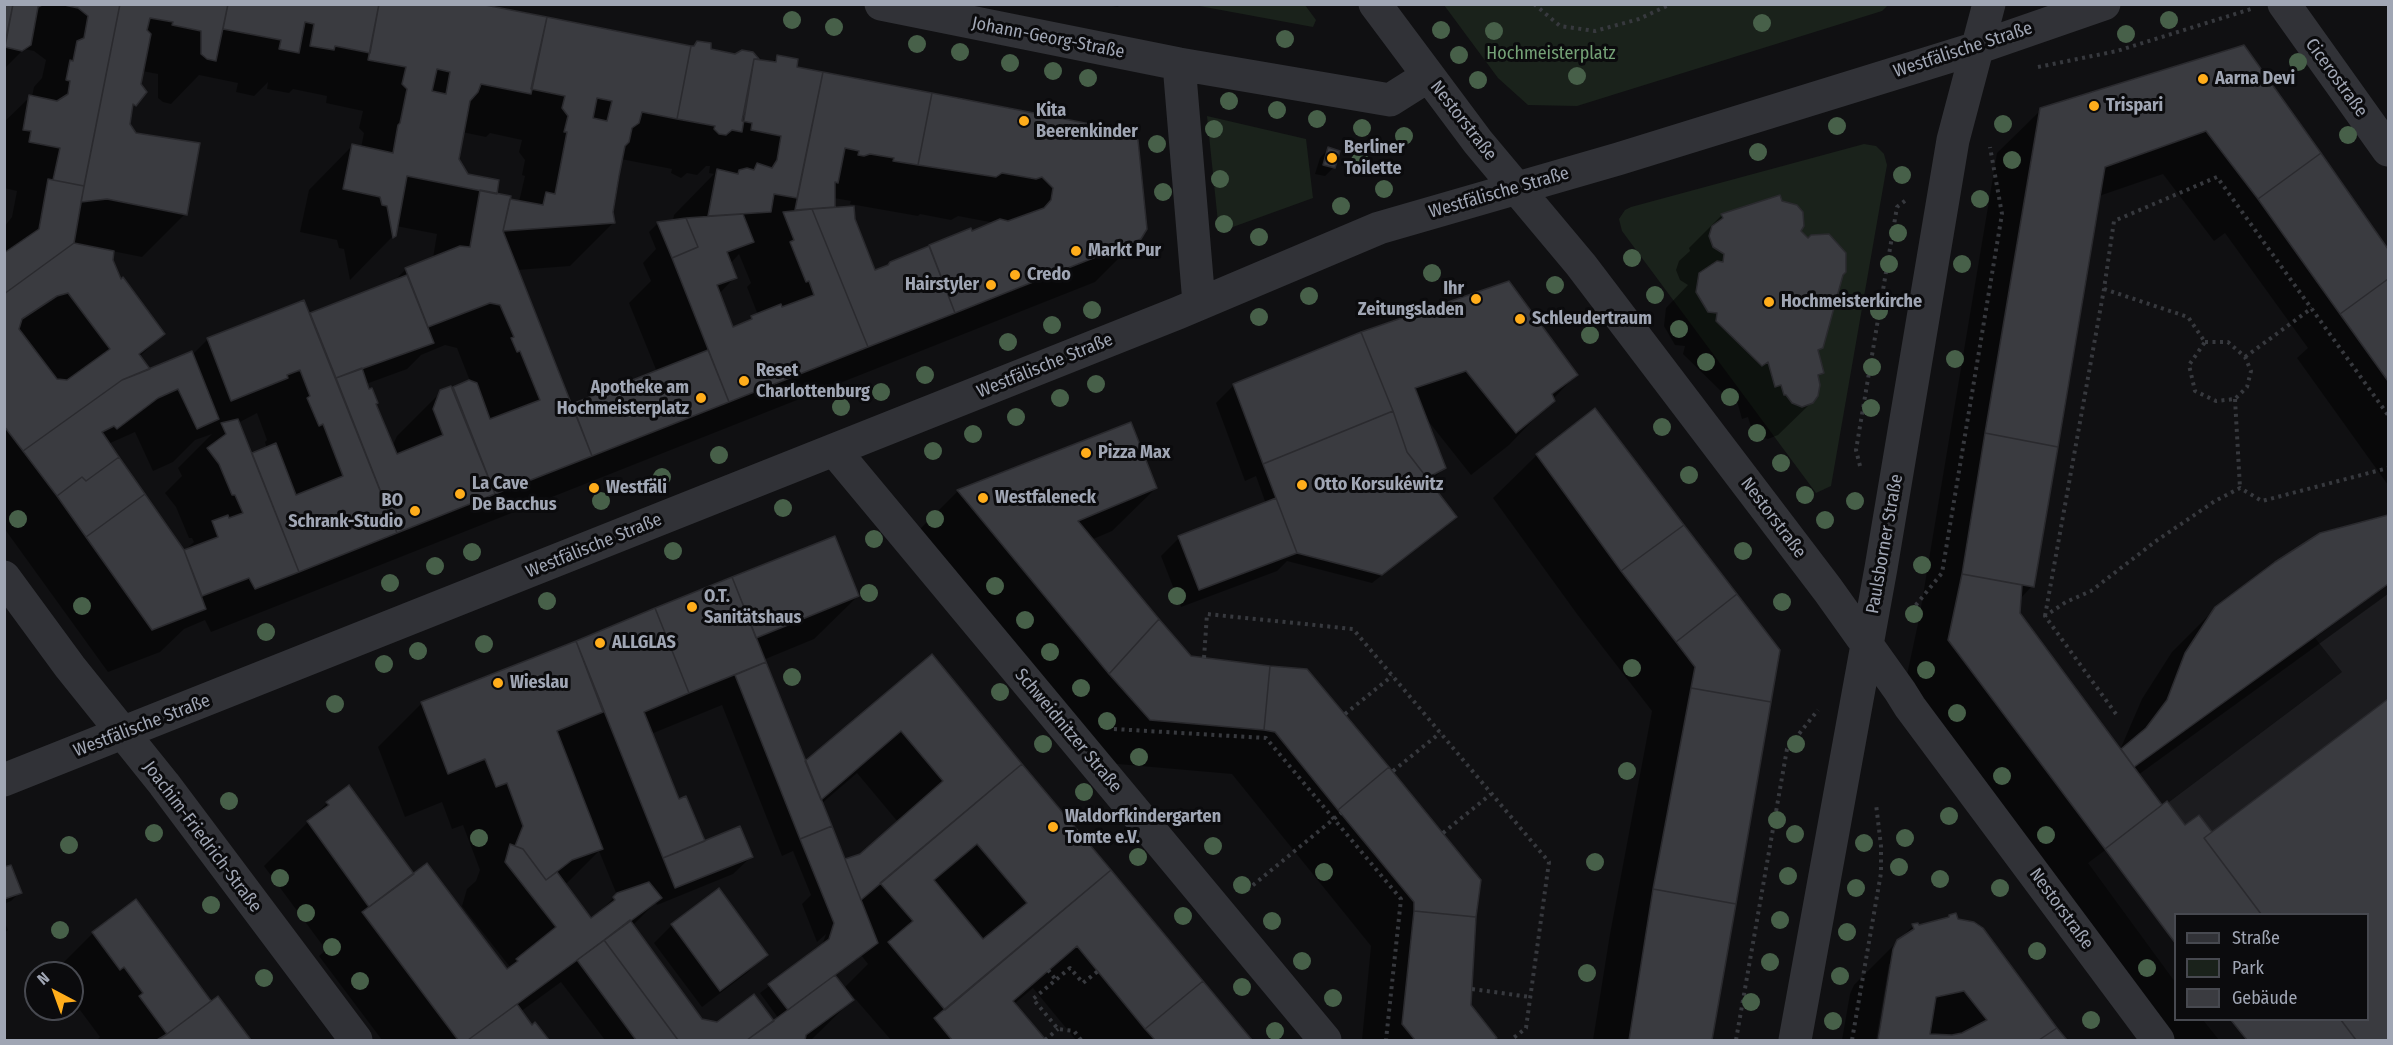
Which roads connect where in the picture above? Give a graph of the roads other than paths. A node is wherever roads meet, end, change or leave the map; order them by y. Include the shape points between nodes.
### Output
1 (881, 4) edge
2 (1375, 4) edge
3 (1978, 4) edge
4 (1989, 4) edge
5 (2104, 4) edge
6 (2284, 4) edge
7 (1977, 48) junction
8 (1179, 64) junction
9 (1428, 76) junction
10 (2388, 150) edge
11 (1516, 188) junction
12 (1199, 303) junction
13 (834, 450) junction
14 (4, 577) edge
15 (1867, 644) junction
16 (122, 733) junction
17 (4, 780) edge
18 (356, 1041) edge
19 (1325, 1041) edge
20 (1796, 1041) edge
21 (2158, 1041) edge

1 - 8 street, Johann-Georg-Straße
2 - 9 street, Nestorstraße
3 - 7 street, Paulsborner Straße
4 - 7 street, Paulsborner Straße
5 - 7 street, Westfälische Straße
6 - 10 street, Cicerostraße
7 - 11 street, Westfälische Straße
7 - 15 street, Paulsborner Straße via 1953,140
8 - 9 street, Johann-Georg-Straße via 1390,100
8 - 12 street
9 - 11 street, Nestorstraße
11 - 12 street, Westfälische Straße via 1380,228
11 - 15 street, Nestorstraße via 1581,265
12 - 13 street, Westfälische Straße
13 - 16 street, Westfälische Straße
13 - 19 street, Schweidnitzer Straße
14 - 16 street, Joachim-Friedrich-Straße
15 - 20 street, Paulsborner Straße
15 - 21 street, Nestorstraße
16 - 17 street, Westfälische Straße
16 - 18 street, Joachim-Friedrich-Straße

